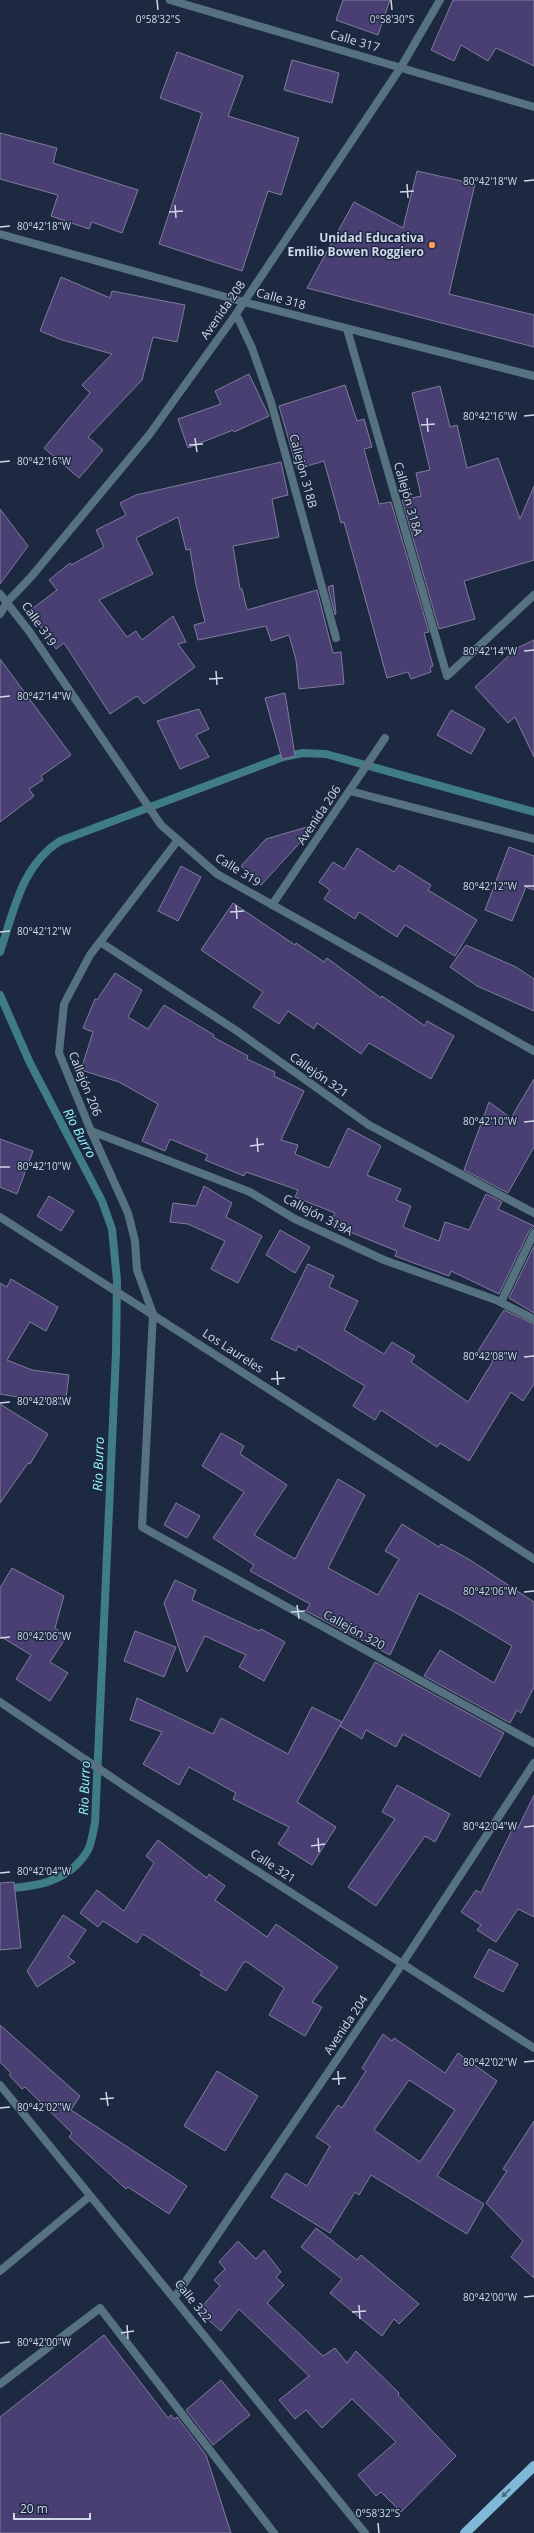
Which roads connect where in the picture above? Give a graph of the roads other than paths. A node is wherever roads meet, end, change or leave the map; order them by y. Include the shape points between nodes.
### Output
1 (170, 0) edge
2 (440, 0) edge
3 (401, 67) junction
4 (534, 107) edge
5 (0, 234) edge
6 (244, 302) junction
7 (236, 314) junction
8 (347, 329) junction
9 (534, 376) edge
10 (0, 594) edge
11 (534, 595) edge
12 (8, 601) junction
13 (0, 614) edge
14 (336, 638) dead end
15 (384, 738) dead end
16 (350, 791) junction
17 (534, 838) edge
18 (178, 840) junction
19 (272, 905) junction
20 (100, 942) junction
21 (534, 1052) edge
22 (91, 1131) junction
23 (534, 1213) edge
24 (0, 1217) edge
25 (534, 1233) edge
26 (501, 1302) junction
27 (153, 1314) junction
28 (534, 1319) edge
29 (534, 1559) edge
30 (0, 1702) edge
31 (534, 1743) edge
32 (534, 1763) edge
33 (402, 1964) junction
34 (534, 2048) edge
35 (0, 2085) edge
36 (90, 2196) junction
37 (0, 2271) edge
38 (174, 2297) junction
39 (0, 2384) edge
40 (534, 2466) edge
41 (274, 2533) edge
42 (365, 2533) edge
43 (465, 2533) edge

1 - 3 street, Calle 317
2 - 3 street, Avenida 208
3 - 4 street, Calle 317
3 - 6 street, Avenida 208
5 - 6 street, Calle 318
6 - 7 street, Avenida 208
6 - 8 street, Calle 318
7 - 12 street, Avenida 208 via 149,435
7 - 14 street, Callejón 318B via 252,348 271,402
8 - 9 street, Calle 318
8 - 11 street, Callejón 318A via 447,676
10 - 12 street, Calle 319
12 - 13 street, Avenida 208
12 - 18 street, Calle 319 via 161,825
15 - 16 street, Avenida 206
16 - 17 street
16 - 19 street, Avenida 206
18 - 19 street, Calle 319 via 217,874
18 - 20 street, Callejón 206
19 - 21 street, Calle 319
20 - 22 street, Callejón 206 via 90,955 64,1004 59,1052
20 - 23 street, Callejón 321 via 237,1031 369,1125
22 - 26 street, Callejón 319A via 250,1192 295,1219 384,1260
22 - 27 street, Callejón 206 via 128,1213 135,1241 137,1270
24 - 27 street, Los Laureles
25 - 26 street
26 - 28 street, Callejón 319A
27 - 29 street, Los Laureles
27 - 31 street, Callejón 320 via 142,1527
30 - 33 street, Calle 321 via 138,1795
32 - 33 street, Avenida 204
33 - 34 street, Calle 321
33 - 38 street, Avenida 204
35 - 36 street, Calle 322
36 - 37 street
36 - 38 street, Calle 322
38 - 42 street, Calle 322
39 - 41 street via 100,2308
40 -> 43 main road

